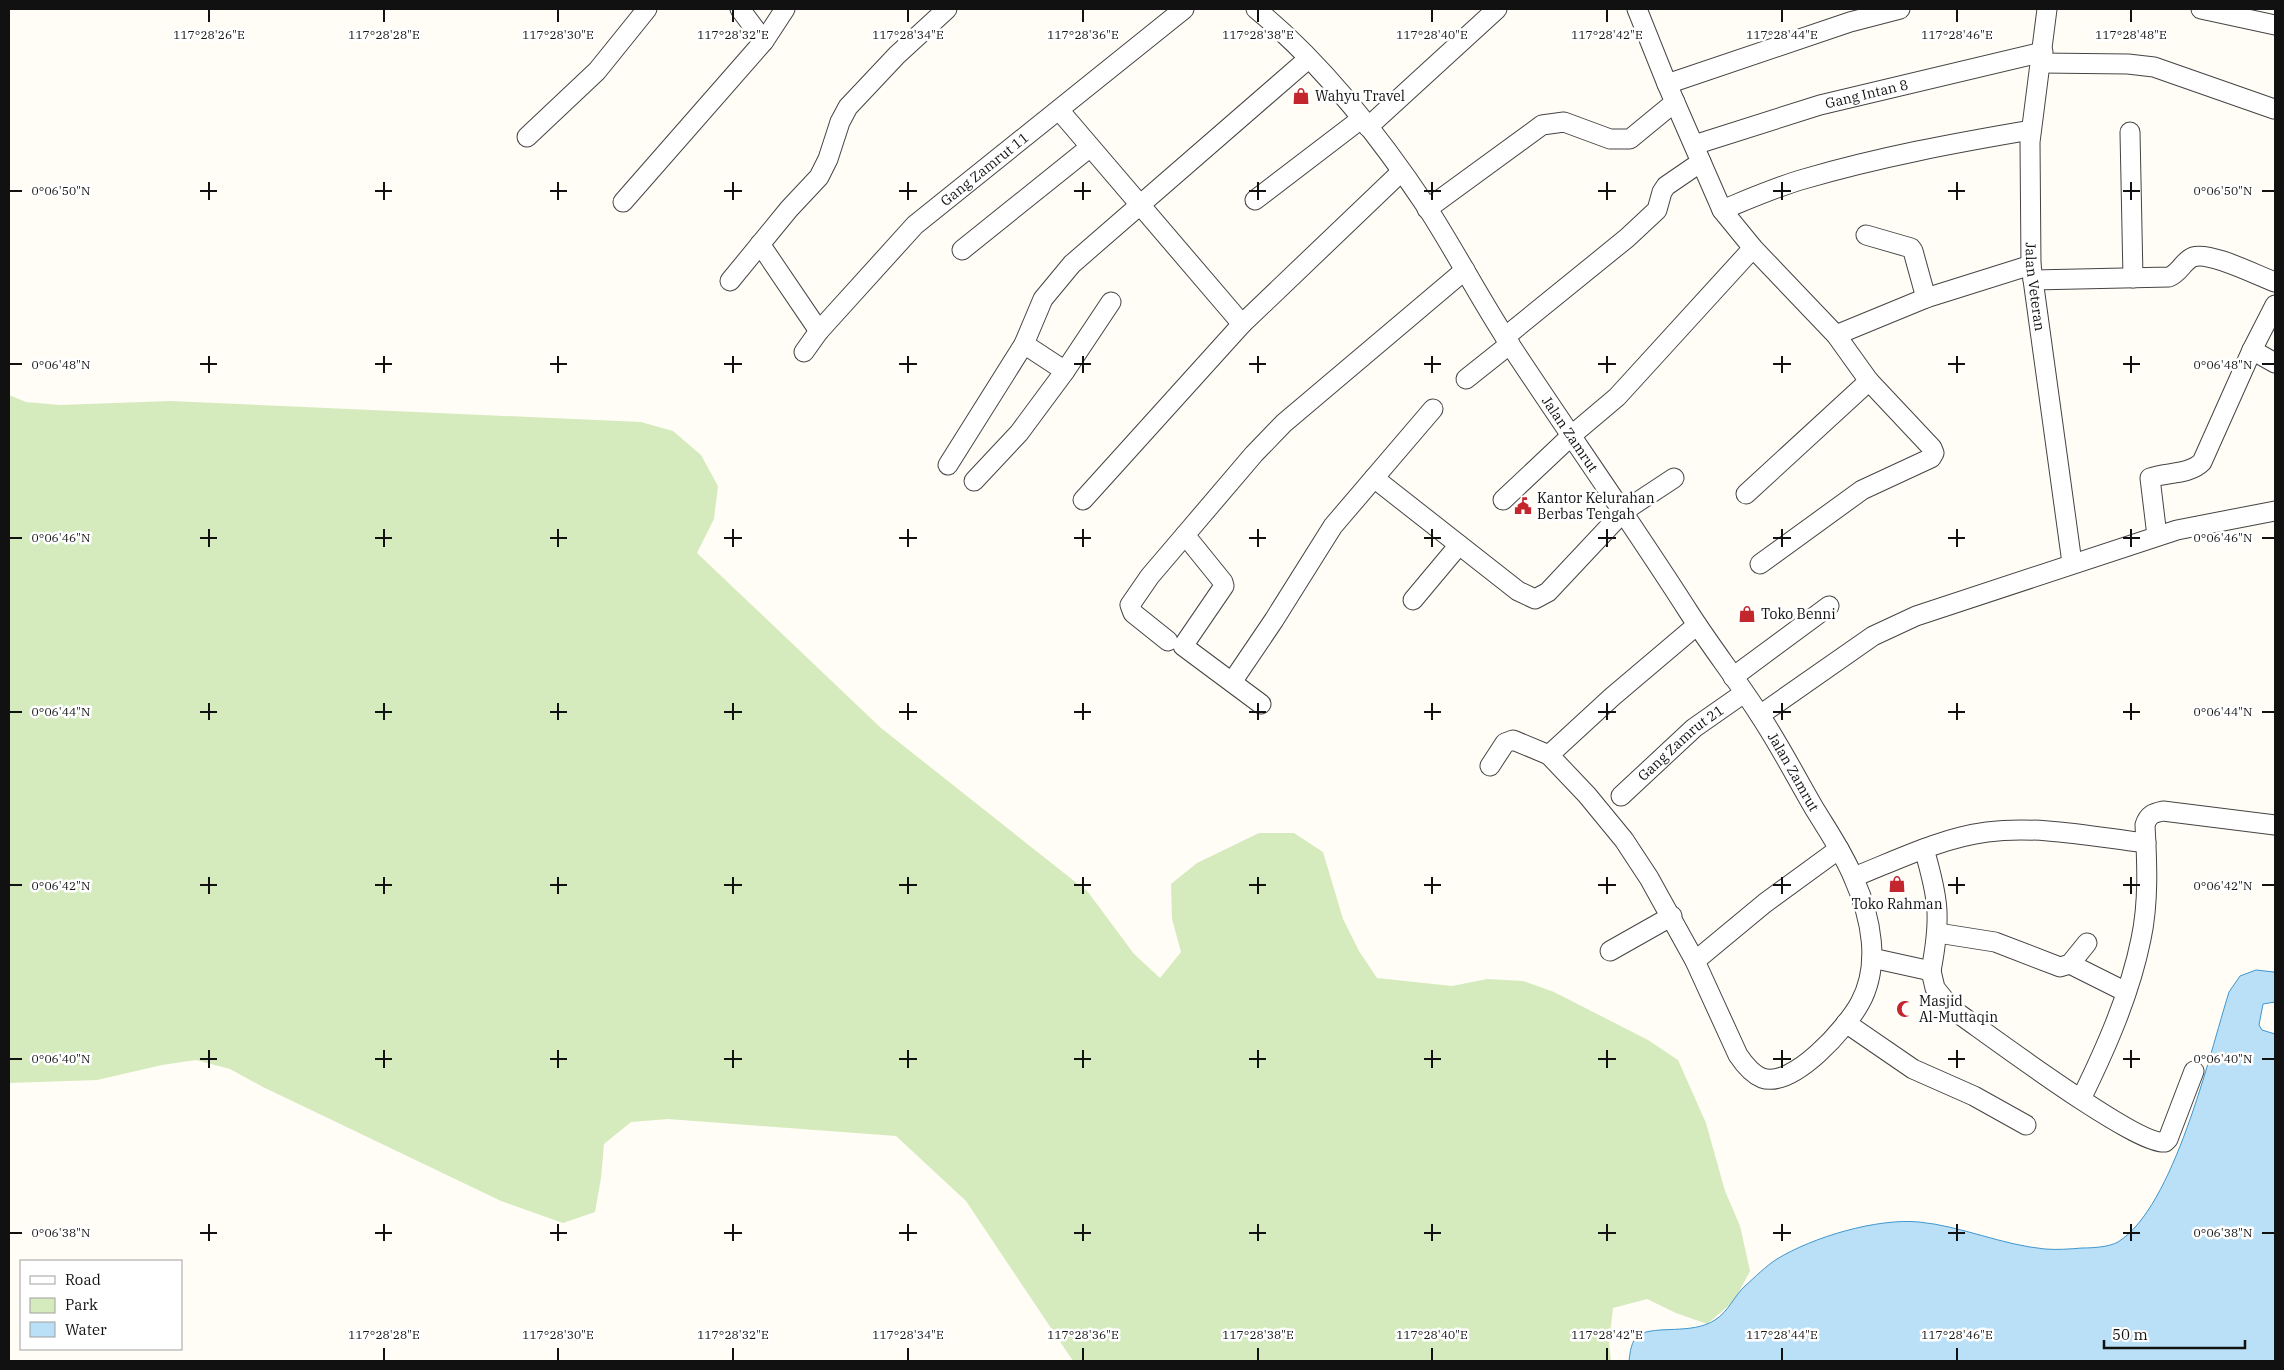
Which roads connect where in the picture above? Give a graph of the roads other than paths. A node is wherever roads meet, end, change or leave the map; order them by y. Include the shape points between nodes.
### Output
1 (646, 9) edge
2 (740, 9) edge
3 (785, 9) edge
4 (947, 9) edge
5 (1184, 9) edge
6 (1256, 9) edge
7 (1497, 9) edge
8 (1637, 9) edge
9 (1900, 9) edge
10 (2047, 9) edge
11 (2205, 9) edge
12 (2275, 26) edge
13 (764, 41) junction
14 (2042, 58) junction
15 (1308, 59) junction
16 (1667, 84) junction
17 (1675, 102) junction
18 (2274, 109) dead end
19 (1059, 110) junction
20 (1364, 123) junction
21 (2031, 130) junction
22 (2130, 132) dead end
23 (527, 137) dead end
24 (1694, 145) junction
25 (1089, 148) junction
26 (1701, 162) junction
27 (1401, 172) junction
28 (1255, 200) dead end
29 (624, 202) dead end
30 (1139, 206) junction
31 (1427, 209) junction
32 (1722, 210) junction
33 (1866, 236) dead end
34 (760, 244) junction
35 (1753, 248) junction
36 (962, 250) dead end
37 (1465, 270) junction
38 (2032, 272) junction
39 (2133, 278) junction
40 (730, 281) dead end
41 (2275, 282) edge
42 (1926, 298) junction
43 (1111, 302) dead end
44 (2275, 305) edge
45 (1242, 324) junction
46 (820, 331) junction
47 (1836, 335) junction
48 (1508, 341) junction
49 (1024, 344) junction
50 (2252, 350) junction
51 (804, 352) dead end
52 (2275, 363) edge
53 (1065, 371) junction
54 (1466, 379) dead end
55 (1869, 381) junction
56 (1433, 409) dead end
57 (1572, 435) junction
58 (948, 464) dead end
59 (1374, 478) junction
60 (1674, 478) dead end
61 (974, 481) dead end
62 (1746, 494) dead end
63 (1082, 500) dead end
64 (1503, 500) dead end
65 (1624, 511) junction
66 (2275, 511) edge
67 (1185, 536) junction
68 (2157, 536) junction
69 (1459, 545) junction
70 (2072, 563) junction
71 (1760, 564) dead end
72 (1412, 600) dead end
73 (1830, 606) dead end
74 (1697, 625) junction
75 (1168, 640) dead end
76 (1733, 677) junction
77 (1232, 682) junction
78 (1744, 693) junction
79 (1261, 704) dead end
80 (1760, 715) junction
81 (1549, 755) junction
82 (1490, 766) dead end
83 (1621, 796) dead end
84 (2275, 825) edge
85 (2146, 843) junction
86 (1839, 849) junction
87 (1924, 849) junction
88 (1854, 877) junction
89 (1672, 916) junction
90 (1938, 933) junction
91 (2087, 943) dead end
92 (1610, 951) dead end
93 (1872, 958) junction
94 (1695, 960) junction
95 (2070, 964) junction
96 (1931, 970) junction
97 (2126, 992) junction
98 (1846, 1023) junction
99 (2194, 1071) dead end
100 (2080, 1099) junction
101 (2026, 1125) dead end

1 - 23 street via 597,71
2 - 13 street
3 - 13 street
4 - 34 street via 848,107 819,177
5 - 19 street, Gang Zamrut 11
6 - 15 street, Jalan Zamrut
7 - 20 street
8 - 16 street
9 - 16 street via 1850,22
10 - 14 street, Jalan Veteran
11 - 12 street
13 - 29 street
14 - 18 street, Gang Intan 8 via 2154,67
14 - 21 street, Jalan Veteran
14 - 24 street, Gang Intan 8 via 1820,104
15 - 20 street, Jalan Zamrut
15 - 30 street
16 - 17 street
17 - 24 street
17 - 31 street via 1628,139 1610,139 1564,122 1542,126
19 - 25 street
19 - 46 street, Gang Zamrut 11 via 915,226
20 - 27 street, Jalan Zamrut
20 - 28 street
21 - 32 street via 1858,164 1802,179
21 - 38 street, Jalan Veteran
22 - 39 street
24 - 26 street
25 - 30 street
25 - 36 street
26 - 32 street
26 - 48 street via 1666,186 1657,210
27 - 31 street, Jalan Zamrut
27 - 45 street
30 - 45 street
30 - 49 street via 1056,281 1044,299
31 - 37 street, Jalan Zamrut
32 - 35 street
33 - 42 street via 1914,251
34 - 40 street
34 - 46 street
35 - 47 street
35 - 57 street via 1634,380
37 - 48 street, Jalan Zamrut
37 - 67 street via 1284,423
38 - 39 street
38 - 42 street
38 - 70 street, Jalan Veteran
39 - 41 street via 2169,277 2188,260 2200,256
42 - 47 street
43 - 53 street
44 - 50 street
45 - 63 street
46 - 51 street, Gang Zamrut 11
47 - 55 street
48 - 54 street
48 - 57 street, Jalan Zamrut
49 - 53 street
49 - 58 street
50 - 52 street
50 - 68 street via 2198,466 2150,478
53 - 61 street via 1019,433
55 - 62 street
55 - 71 street via 1932,448 1933,456 1862,490
56 - 59 street
57 - 64 street
57 - 65 street, Jalan Zamrut
59 - 69 street
59 - 77 street via 1333,526
60 - 65 street
65 - 69 street via 1548,592 1535,599 1518,591
65 - 74 street, Jalan Zamrut
66 - 68 street
67 - 75 street via 1130,605 1134,613
67 - 77 street via 1224,586 1184,646
68 - 70 street
69 - 72 street
70 - 80 street via 1894,625 1848,652
73 - 76 street
74 - 76 street, Jalan Zamrut
74 - 81 street
76 - 78 street, Jalan Zamrut
77 - 79 street
78 - 80 street, Jalan Zamrut
78 - 83 street, Gang Zamrut 21 via 1694,728
80 - 86 street, Jalan Zamrut
81 - 82 street via 1513,740 1508,741
81 - 89 street, Jalan Zamrut via 1624,840
84 - 85 street via 2163,811 2150,815 2147,820
85 - 87 street via 2046,832 2001,831 1970,835
85 - 97 street via 2142,937
86 - 88 street, Jalan Zamrut
86 - 94 street
87 - 88 street
87 - 90 street via 1936,893
88 - 93 street, Jalan Zamrut via 1866,911
89 - 92 street
89 - 94 street, Jalan Zamrut
90 - 95 street via 1995,942 2054,966
90 - 96 street
91 - 95 street
93 - 96 street
93 - 98 street, Jalan Zamrut via 1865,993
94 - 98 street, Jalan Zamrut via 1738,1055 1747,1067 1763,1078 1788,1075 1803,1066
95 - 97 street
96 - 100 street via 1935,988 1952,1009
97 - 100 street via 2101,1059
98 - 101 street via 1914,1069 1974,1096
99 - 100 street via 2166,1142 2157,1142 2117,1123

